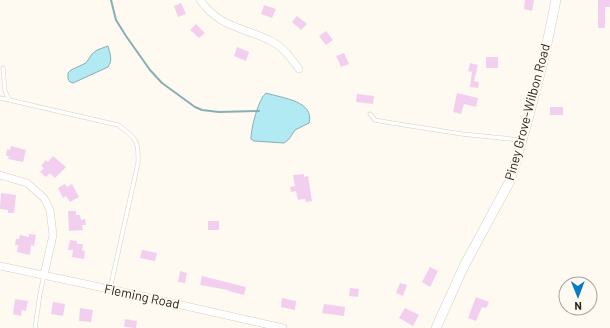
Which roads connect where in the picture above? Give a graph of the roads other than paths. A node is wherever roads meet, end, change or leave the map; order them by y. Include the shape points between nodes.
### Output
1 (200, 0) edge
2 (556, 0) edge
3 (3, 68) dead end
4 (299, 69) dead end
5 (0, 98) edge
6 (9, 100) junction
7 (370, 114) dead end
8 (522, 140) junction
9 (0, 175) edge
10 (0, 266) edge
11 (44, 275) junction
12 (110, 289) junction
13 (35, 328) edge
14 (283, 328) edge
15 (436, 328) edge

1 - 4 street via 216,18 230,26 272,41 285,51
2 - 8 street, Piney Grove-Wilbon Road via 544,58
3 - 6 lane via 5,91
5 - 6 lane
6 - 12 lane via 118,125 133,136 139,148 138,163
7 - 8 lane via 375,120 392,123
8 - 15 street, Piney Grove-Wilbon Road via 510,181 464,266
9 - 11 street via 27,183 44,198 50,210 53,235
10 - 11 street, Fleming Road
11 - 12 street, Fleming Road
11 - 13 lane
12 - 14 street, Fleming Road

